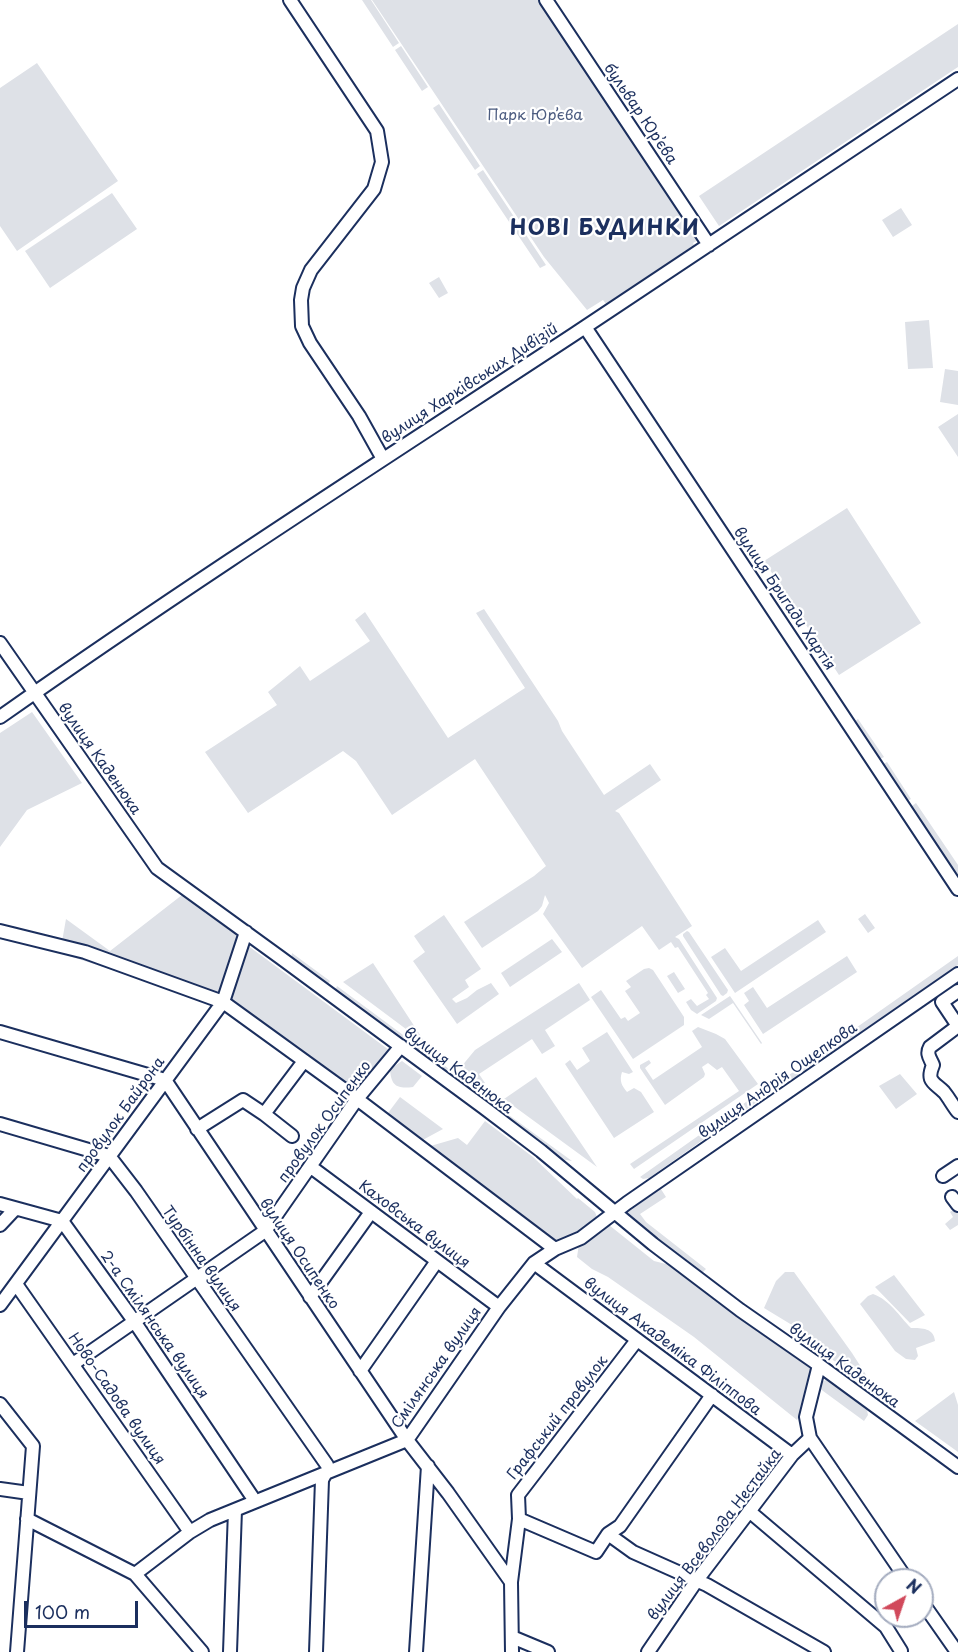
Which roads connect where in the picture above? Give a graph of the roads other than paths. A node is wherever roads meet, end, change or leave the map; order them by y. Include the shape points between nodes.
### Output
1 (290, 0) edge
2 (546, 0) edge
3 (958, 79) edge
4 (709, 245) junction
5 (585, 327) junction
6 (383, 459) junction
7 (0, 643) edge
8 (34, 693) junction
9 (0, 717) edge
10 (958, 889) edge
11 (246, 932) junction
12 (1, 935) edge
13 (958, 974) edge
14 (958, 991) edge
15 (223, 1002) junction
16 (0, 1032) edge
17 (400, 1046) junction
18 (303, 1061) junction
19 (165, 1080) junction
20 (357, 1099) junction
21 (958, 1112) edge
22 (264, 1114) junction
23 (0, 1124) edge
24 (197, 1128) junction
25 (292, 1136) dead end
26 (109, 1156) junction
27 (958, 1166) edge
28 (311, 1167) junction
29 (943, 1176) dead end
30 (0, 1204) edge
31 (15, 1209) junction
32 (371, 1212) junction
33 (614, 1213) junction
34 (62, 1221) junction
35 (0, 1225) edge
36 (266, 1231) junction
37 (555, 1249) junction
38 (437, 1261) junction
39 (534, 1263) junction
40 (196, 1278) junction
41 (16, 1284) junction
42 (310, 1297) junction
43 (0, 1305) edge
44 (499, 1307) junction
45 (134, 1320) junction
46 (637, 1340) junction
47 (73, 1364) junction
48 (819, 1365) junction
49 (360, 1371) junction
50 (712, 1395) junction
51 (0, 1404) edge
52 (810, 1438) junction
53 (407, 1440) junction
54 (792, 1455) junction
55 (428, 1466) junction
56 (958, 1467) edge
57 (324, 1474) junction
58 (0, 1489) edge
59 (29, 1493) junction
60 (255, 1501) junction
61 (235, 1510) junction
62 (749, 1510) junction
63 (27, 1519) junction
64 (519, 1520) junction
65 (190, 1532) junction
66 (608, 1534) junction
67 (899, 1568) edge
68 (135, 1574) junction
69 (697, 1580) junction
70 (511, 1582) junction
71 (934, 1619) edge
72 (512, 1637) junction
73 (901, 1651) edge
74 (17, 1652) edge
75 (202, 1652) edge
76 (230, 1652) edge
77 (316, 1652) edge
78 (416, 1652) edge
79 (512, 1652) edge
80 (548, 1652) edge
81 (648, 1652) edge
82 (824, 1652) edge
83 (957, 1652) edge

1 - 6 street via 377,131 382,162 374,189 311,270 301,300 303,326 310,343
2 - 4 street, бульвар Юрʼєва
3 - 4 street, вулиця Харківських Дивізій
4 - 5 street, вулиця Харківських Дивізій
5 - 6 street, вулиця Харківських Дивізій
5 - 10 street, вулиця Бригади Хартія
6 - 8 street, вулиця Харківських Дивізій
7 - 8 street, вулиця Каденюка
8 - 9 street, вулиця Харківських Дивізій
8 - 11 street, вулиця Каденюка via 157,868
11 - 15 street, провулок Байрона
11 - 17 street, вулиця Каденюка
12 - 15 street via 85,952
13 - 33 street, вулиця Андрія Ощепкова
14 - 21 street via 942,1002 958,1026 928,1051 933,1065 932,1081
15 - 18 street
15 - 19 street, провулок Байрона
16 - 19 street
17 - 20 street, провулок Осипенко
17 - 33 street, вулиця Каденюка via 541,1151
18 - 20 street
18 - 22 street
19 - 24 street, вулиця Осипенко
19 - 26 street, провулок Байрона
20 - 28 street, провулок Осипенко
20 - 37 street
22 - 24 street via 243,1100
22 - 25 street
23 - 26 street
24 - 36 street, вулиця Осипенко
26 - 34 street, провулок Байрона
26 - 40 street, Турбінна вулиця
27 - 29 street
28 - 32 street, Каховська вулиця
28 - 36 street, провулок Осипенко
30 - 31 street
31 - 34 street
31 - 35 street
32 - 38 street, Каховська вулиця
32 - 42 street
33 - 37 street, Смілянська вулиця via 581,1238
33 - 48 street, вулиця Каденюка
34 - 41 street, провулок Байрона
34 - 45 street, 2-а Смілянська вулиця
36 - 40 street, провулок Осипенко
36 - 42 street, вулиця Осипенко
37 - 39 street, Смілянська вулиця
38 - 44 street, Каховська вулиця
38 - 49 street
39 - 44 street, Смілянська вулиця
39 - 46 street, вулиця Академіка Філіппова
40 - 45 street, провулок Осипенко
40 - 57 street, Турбінна вулиця via 327,1465
41 - 43 street, провулок Байрона
41 - 47 street, Ново-Садова вулиця
42 - 49 street, вулиця Осипенко
44 - 53 street, Смілянська вулиця
45 - 47 street, провулок Осипенко
45 - 60 street, 2-а Смілянська вулиця
46 - 50 street, вулиця Академіка Філіппова
46 - 64 street, Графський провулок via 518,1495
47 - 65 street, Ново-Садова вулиця
48 - 52 street via 806,1417
48 - 56 street, вулиця Каденюка
49 - 53 street, вулиця Осипенко
50 - 54 street, вулиця Академіка Філіппова
50 - 66 street via 620,1526
51 - 59 street via 33,1446
52 - 54 street, вулиця Всеволода Нестайка
52 - 67 street
53 - 55 street, вулиця Осипенко
53 - 57 street, Смілянська вулиця
54 - 62 street, вулиця Всеволода Нестайка
55 - 70 street, вулиця Осипенко
55 - 78 street
57 - 60 street, Смілянська вулиця
57 - 77 street
58 - 59 street
59 - 63 street
60 - 61 street, Смілянська вулиця
61 - 65 street, Смілянська вулиця
61 - 76 street
62 - 69 street, вулиця Всеволода Нестайка
62 - 73 street via 886,1627
63 - 68 street
63 - 74 street
64 - 66 street via 596,1552
64 - 70 street, Графський провулок
65 - 68 street, Смілянська вулиця
66 - 69 street via 633,1552
68 - 75 street
69 - 81 street, вулиця Всеволода Нестайка
69 - 82 street
70 - 72 street, Графський провулок
71 - 83 street
72 - 79 street, Графський провулок
72 - 80 street

